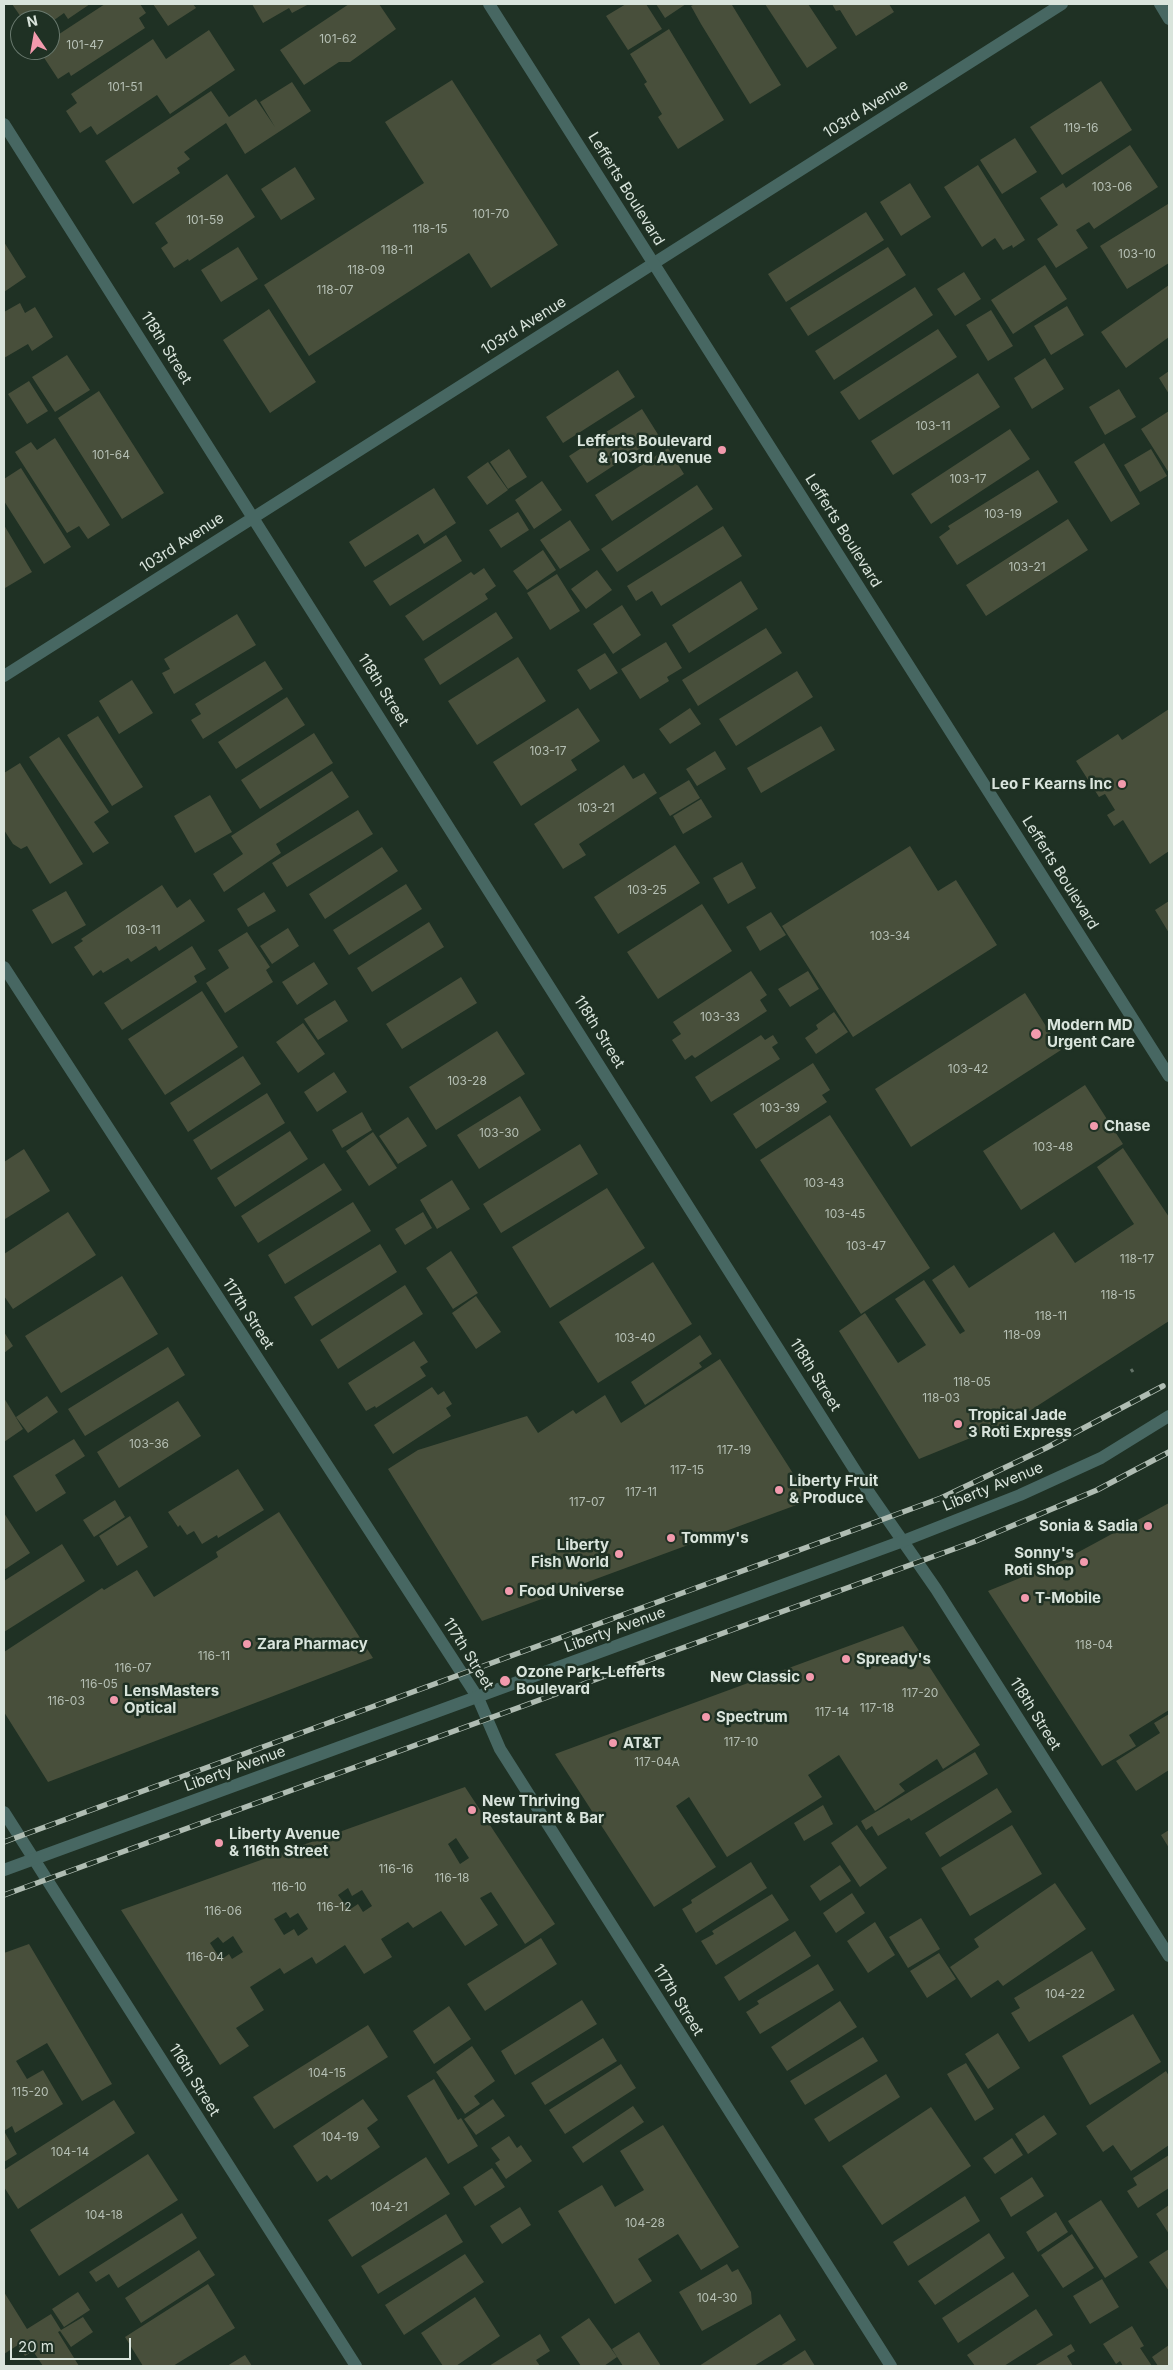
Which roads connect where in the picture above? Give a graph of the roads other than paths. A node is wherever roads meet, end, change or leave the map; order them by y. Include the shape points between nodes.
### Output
1 (489, 4) edge
2 (1062, 4) edge
3 (1160, 4) edge
4 (1169, 18) edge
5 (4, 124) edge
6 (654, 263) junction
7 (254, 516) junction
8 (4, 676) edge
9 (4, 967) edge
10 (1169, 1076) edge
11 (1169, 1416) edge
12 (903, 1541) junction
13 (478, 1698) junction
14 (4, 1812) edge
15 (34, 1859) junction
16 (4, 1870) edge
17 (1169, 1956) edge
18 (356, 2366) edge
19 (891, 2366) edge

1 - 6 street, Lefferts Boulevard
2 - 6 street, 103rd Avenue
3 - 4 street
5 - 7 street, 118th Street
6 - 7 street, 103rd Avenue
6 - 10 street, Lefferts Boulevard
7 - 8 street, 103rd Avenue
7 - 12 street, 118th Street
9 - 13 street, 117th Street
11 - 12 street, Liberty Avenue via 1101,1458 1020,1495
12 - 13 street, Liberty Avenue
12 - 17 street, 118th Street
13 - 15 street, Liberty Avenue
13 - 19 street, 117th Street via 500,1749
14 - 15 street, 116th Street
15 - 16 street, Liberty Avenue
15 - 18 street, 116th Street

